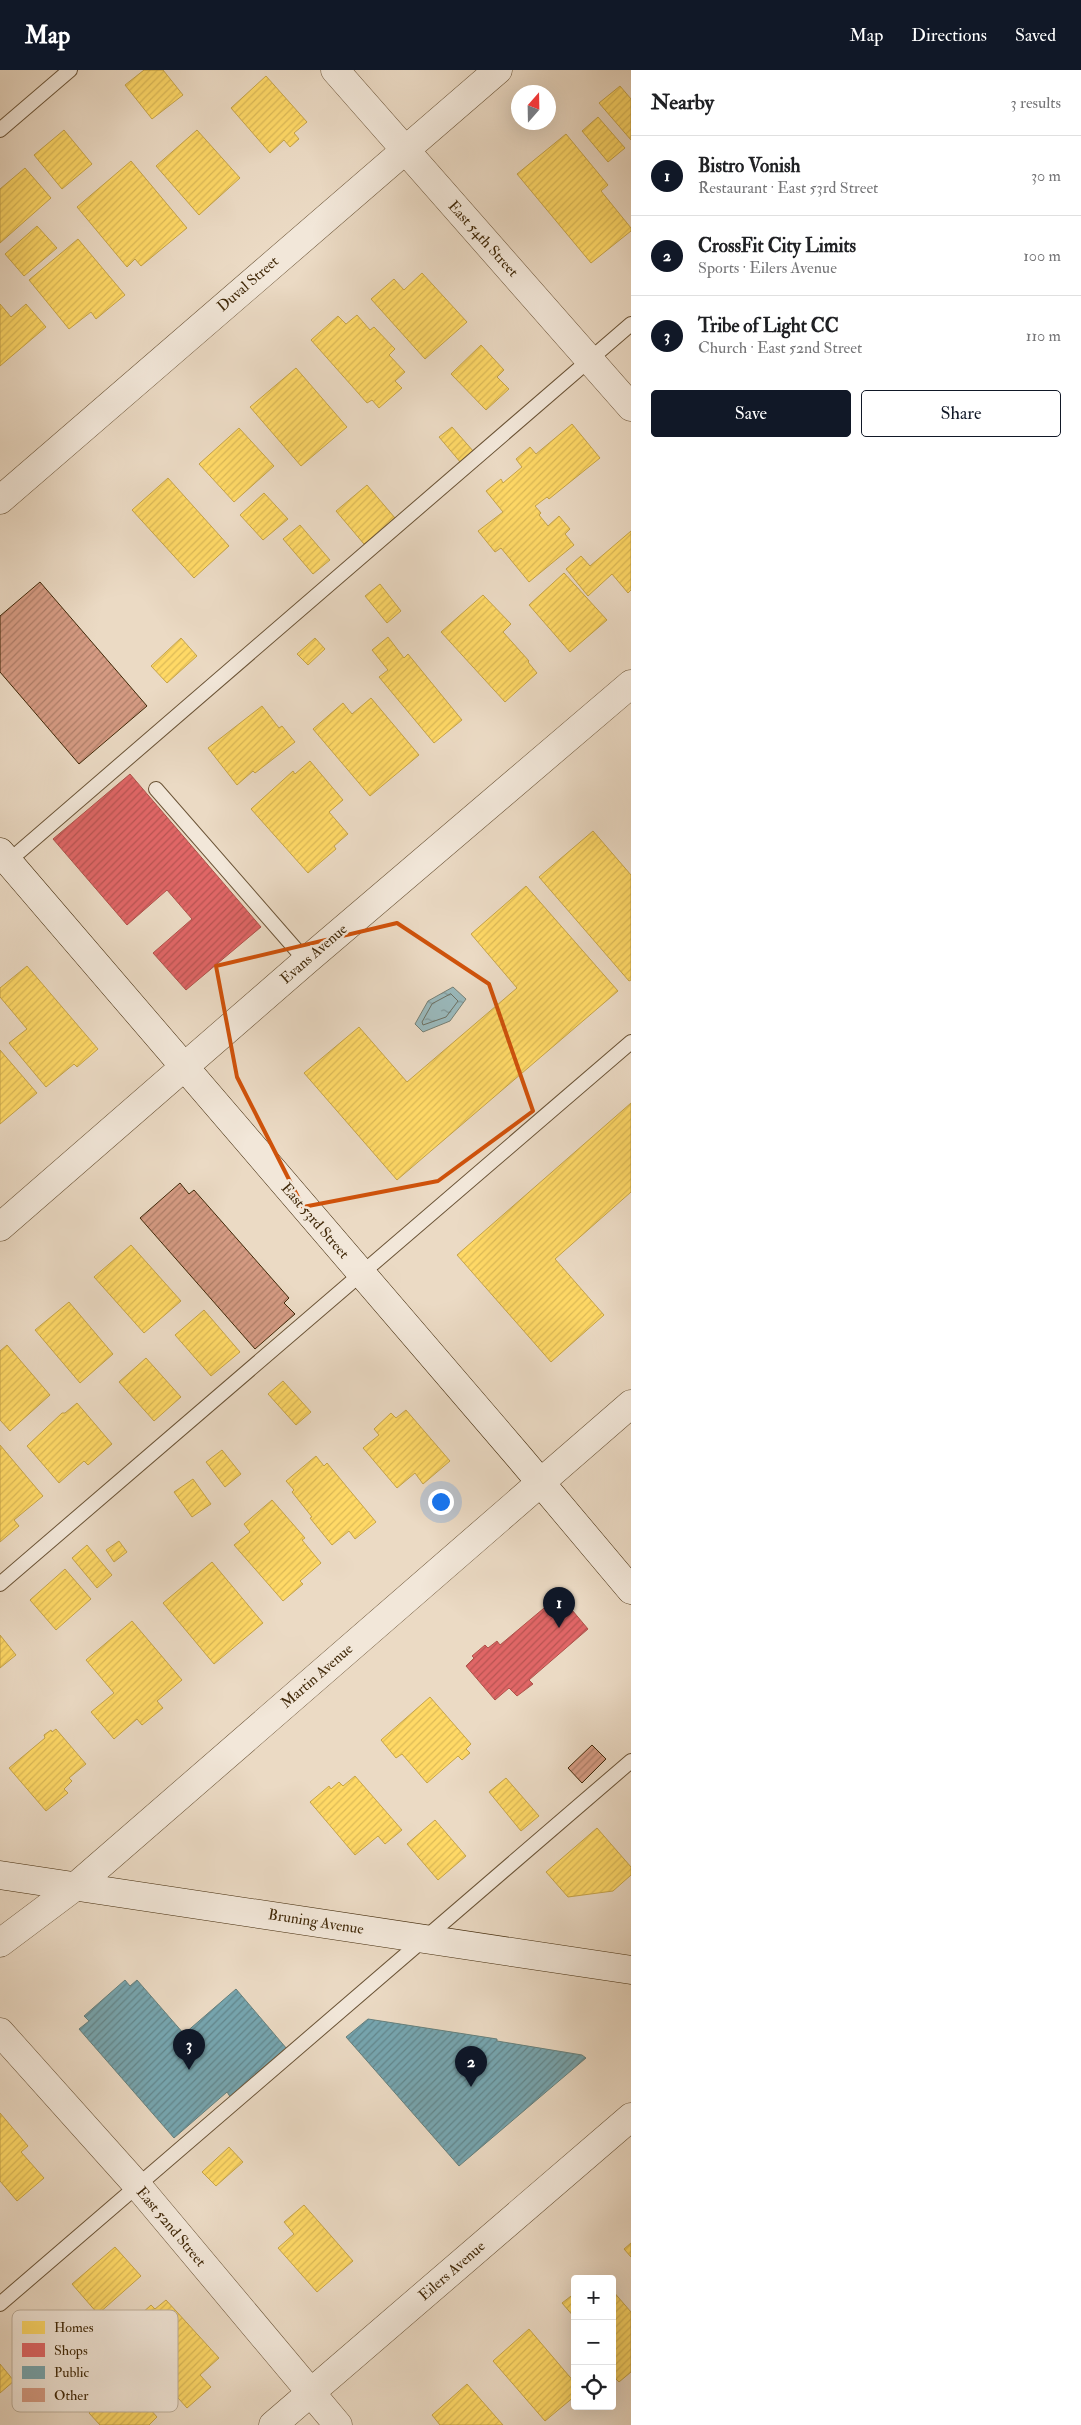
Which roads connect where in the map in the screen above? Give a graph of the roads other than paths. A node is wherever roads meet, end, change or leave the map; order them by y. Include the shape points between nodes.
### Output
1 (70, 70) edge
2 (335, 70) edge
3 (498, 70) edge
4 (0, 130) edge
5 (403, 150) junction
6 (631, 324) edge
7 (590, 359) junction
8 (631, 407) edge
9 (0, 500) edge
10 (631, 684) edge
11 (156, 789) dead end
12 (3, 861) edge
13 (306, 961) junction
14 (631, 1042) edge
15 (184, 1067) junction
16 (0, 1227) edge
17 (362, 1274) junction
18 (631, 1404) edge
19 (541, 1482) junction
20 (0, 1584) edge
21 (631, 1590) edge
22 (631, 1761) edge
23 (0, 1875) edge
24 (76, 1886) junction
25 (425, 1939) junction
26 (0, 1943) edge
27 (631, 1970) edge
28 (0, 2032) edge
29 (631, 2117) edge
30 (137, 2185) junction
31 (0, 2304) edge
32 (310, 2393) junction
33 (273, 2425) edge
34 (338, 2425) edge

1 - 4 lane
2 - 5 street, East 54th Street
3 - 5 street, Duval Street
5 - 7 street, East 54th Street
5 - 9 street, Duval Street
6 - 7 lane
7 - 8 street, East 54th Street
7 - 12 lane
10 - 13 street, Evans Avenue
11 - 13 lane
12 - 15 street, East 53rd Street
13 - 15 street, Evans Avenue
14 - 17 lane
15 - 16 street, Evans Avenue
15 - 17 street, East 53rd Street
17 - 19 street, East 53rd Street
17 - 20 lane
18 - 19 street, Martin Avenue
19 - 21 street, East 53rd Street
19 - 24 street, Martin Avenue
22 - 25 lane
23 - 24 street, Bruning Avenue
24 - 25 street, Bruning Avenue
24 - 26 street, Martin Avenue
25 - 27 street, Bruning Avenue
25 - 30 lane
28 - 30 street, East 52nd Street
29 - 32 street, Eilers Avenue
30 - 31 lane
30 - 32 street, East 52nd Street
32 - 33 street, Eilers Avenue
32 - 34 street, East 52nd Street

